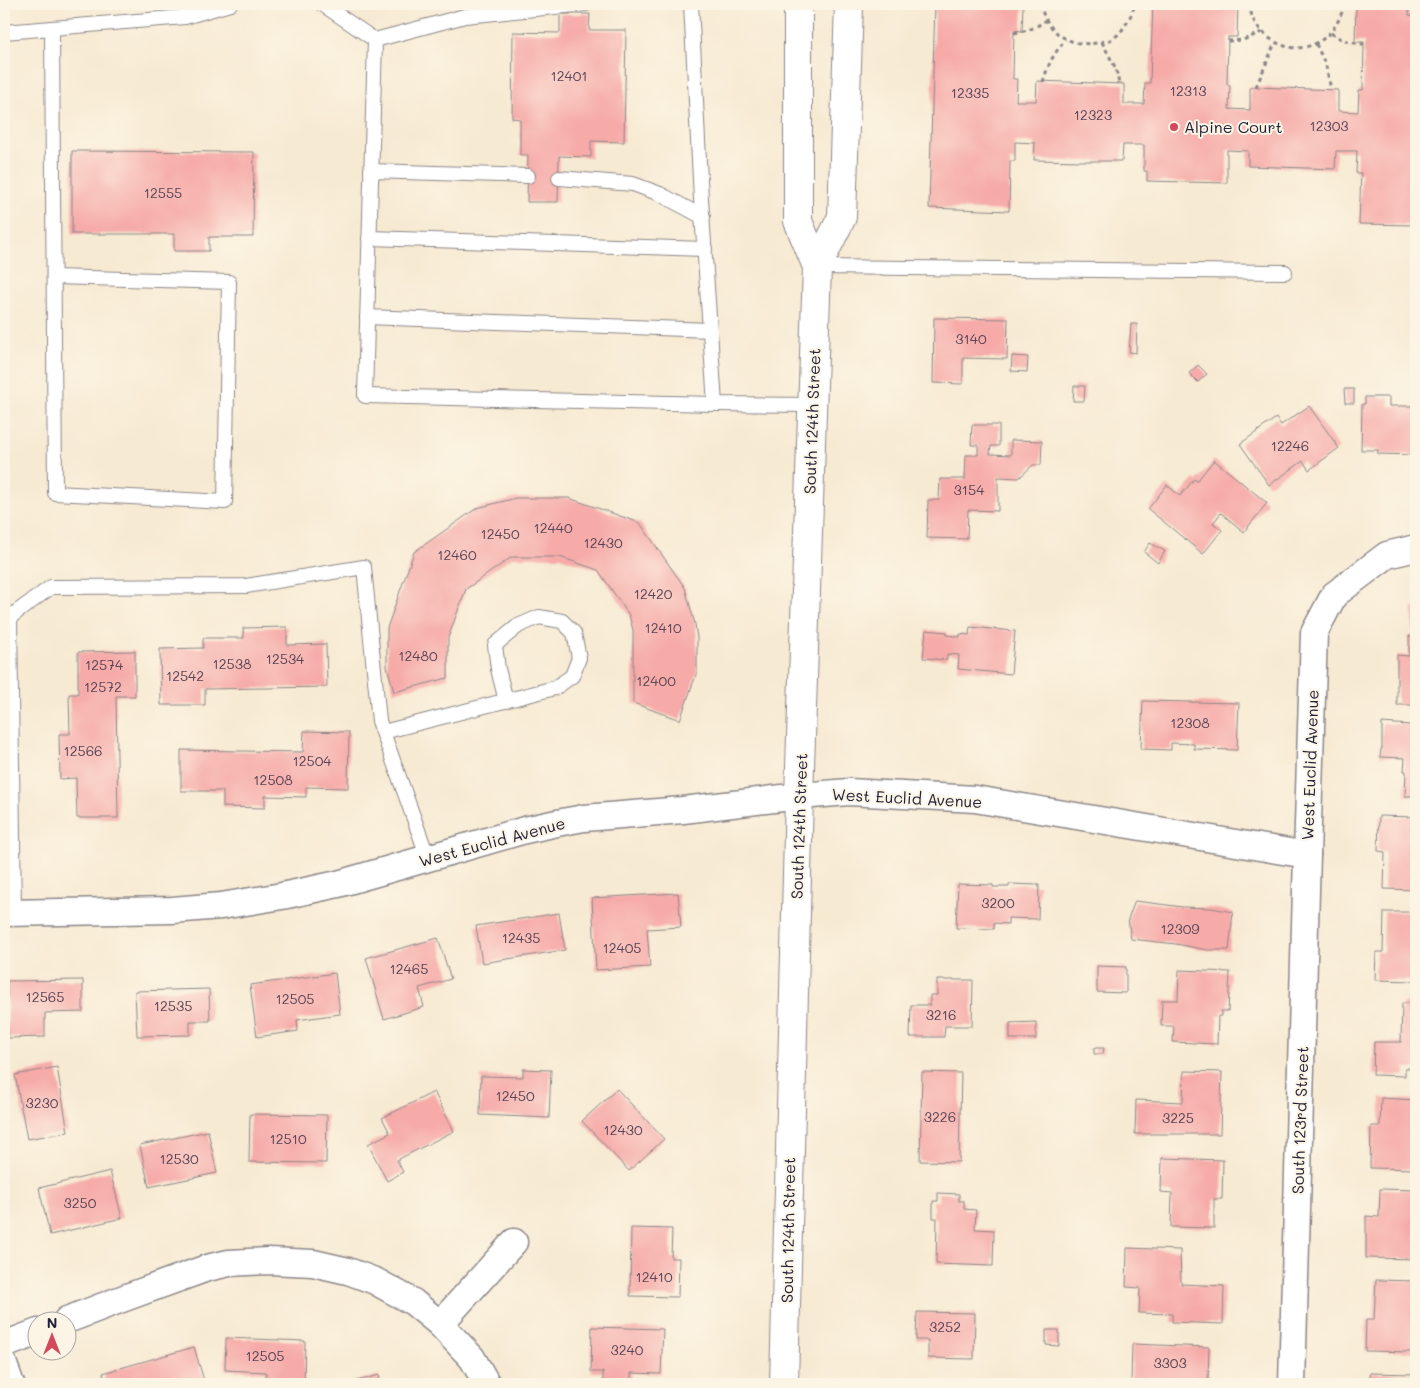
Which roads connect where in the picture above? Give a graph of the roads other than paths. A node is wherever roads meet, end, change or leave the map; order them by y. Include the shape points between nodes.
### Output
1 (230, 4) edge
2 (322, 4) edge
3 (586, 4) edge
4 (691, 4) edge
5 (798, 4) edge
6 (848, 4) edge
7 (52, 28) junction
8 (4, 32) edge
9 (375, 40) junction
10 (371, 171) junction
11 (528, 176) dead end
12 (559, 178) dead end
13 (702, 217) junction
14 (369, 238) junction
15 (704, 249) junction
16 (817, 267) junction
17 (1285, 272) dead end
18 (54, 277) junction
19 (367, 317) junction
20 (710, 330) junction
21 (715, 404) junction
22 (813, 405) junction
23 (1416, 548) edge
24 (7, 617) edge
25 (506, 701) junction
26 (383, 732) junction
27 (799, 796) junction
28 (1307, 855) junction
29 (428, 858) junction
30 (9, 913) edge
31 (514, 1242) dead end
32 (78, 1316) edge
33 (440, 1324) junction
34 (28, 1336) edge
35 (4, 1346) edge
36 (4, 1365) edge
37 (11, 1384) edge
38 (487, 1384) edge
39 (784, 1384) edge
40 (1292, 1384) edge

1 - 7 lane via 185,17
2 - 9 lane
3 - 9 lane via 465,16
4 - 13 lane
5 - 16 street, South 124th Street via 798,221
6 - 16 street, South 124th Street via 842,217
7 - 8 lane
7 - 18 lane
9 - 10 lane
10 - 11 lane
10 - 14 lane
12 - 13 lane via 633,184 660,194
13 - 15 lane
14 - 15 lane
14 - 19 lane
15 - 20 lane
16 - 17 lane
16 - 22 street, South 124th Street
18 - 18 lane via 55,492 225,502 229,282
19 - 20 lane
19 - 21 lane via 365,396
20 - 21 lane
21 - 22 lane
22 - 27 street, South 124th Street
23 - 28 street, West Euclid Avenue via 1387,555 1334,595 1314,634
24 - 26 lane via 51,587 246,586 364,567 379,721
24 - 30 lane
25 - 25 lane via 556,688 572,676 579,658 574,634 562,621 539,617 518,626 495,645
25 - 26 lane
26 - 29 lane
27 - 28 street, West Euclid Avenue via 849,792 975,799
27 - 29 street, West Euclid Avenue via 557,822
27 - 39 street, South 124th Street
28 - 40 street, South 123rd Street
29 - 30 street, West Euclid Avenue via 338,884 221,906
31 - 33 street
32 - 33 street via 208,1268 229,1263 269,1261 313,1263 348,1271 375,1281 413,1302
33 - 38 street via 472,1358
34 - 35 street
36 - 37 street

